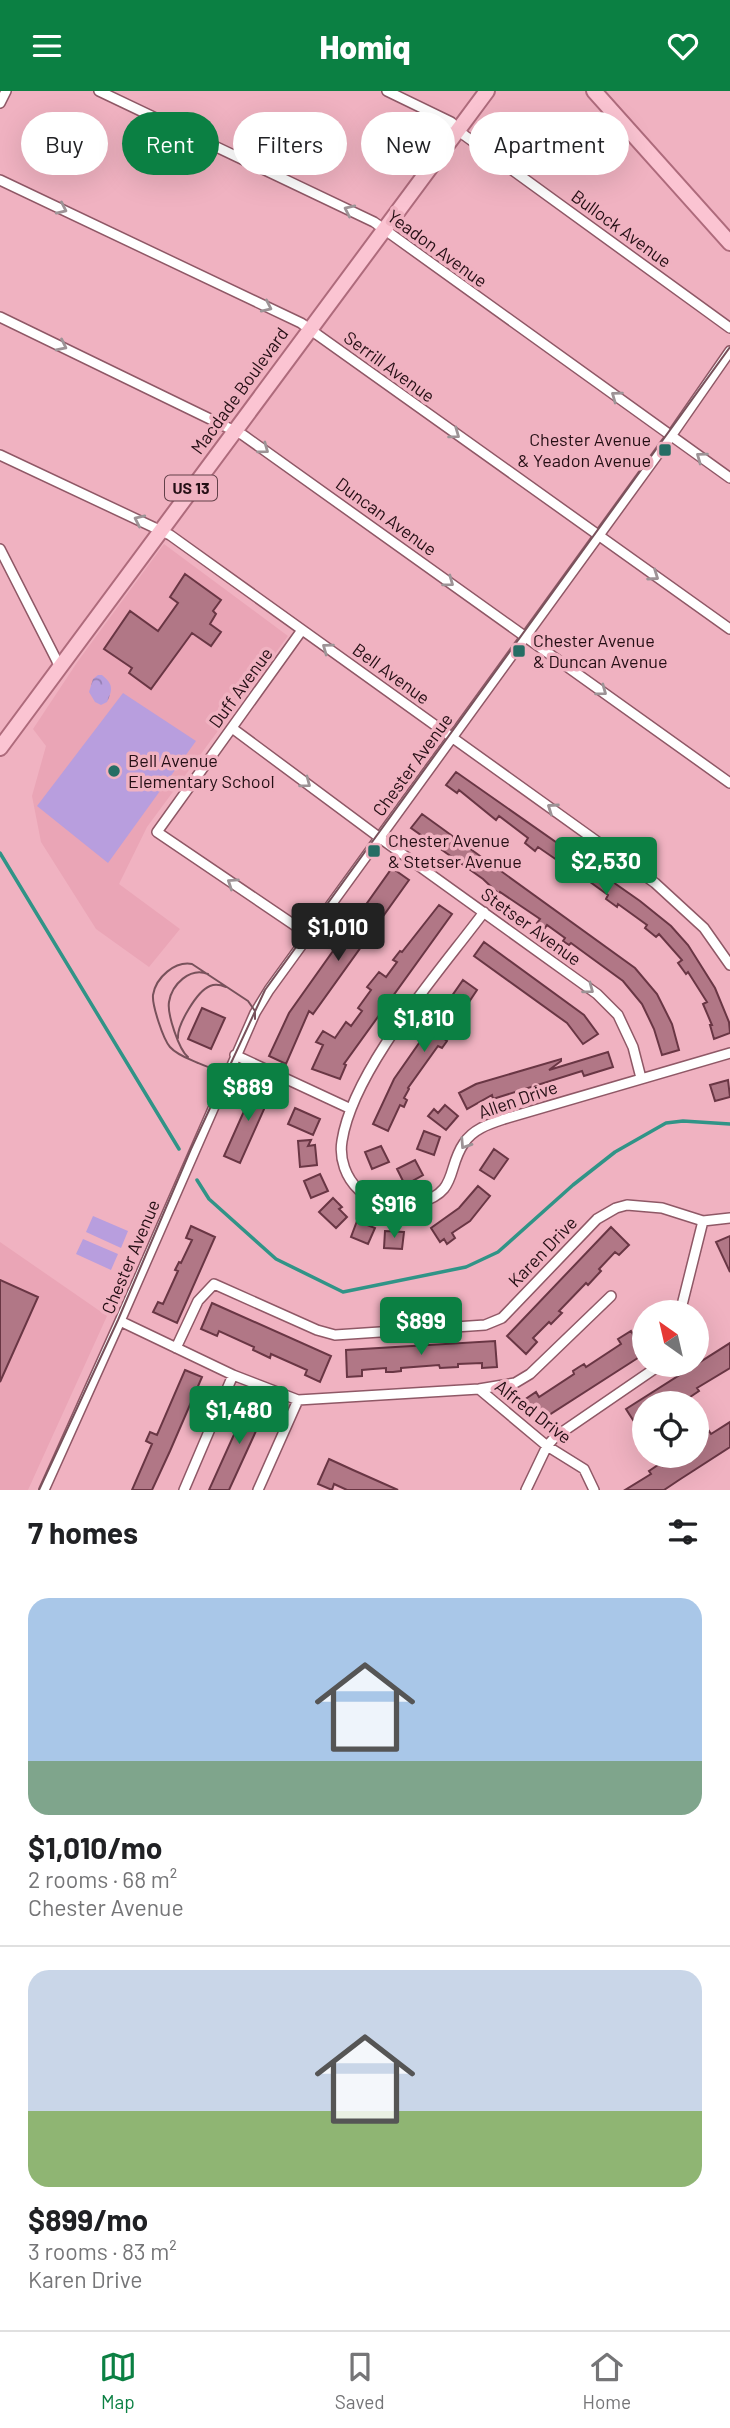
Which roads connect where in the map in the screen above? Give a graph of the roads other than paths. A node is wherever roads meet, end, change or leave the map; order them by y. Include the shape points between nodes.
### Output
1 (6, 91) edge
2 (99, 91) edge
3 (387, 91) edge
4 (486, 91) edge
5 (594, 91) edge
6 (0, 103) edge
7 (457, 128) junction
8 (0, 180) edge
9 (383, 229) junction
10 (730, 243) edge
11 (0, 317) edge
12 (730, 328) edge
13 (309, 329) junction
14 (730, 351) edge
15 (235, 429) junction
16 (671, 436) junction
17 (0, 455) edge
18 (730, 478) edge
19 (160, 530) junction
20 (599, 536) junction
21 (0, 549) edge
22 (730, 629) edge
23 (302, 630) junction
24 (526, 636) junction
25 (60, 667) junction
26 (232, 728) junction
27 (453, 738) junction
28 (0, 748) edge
29 (730, 783) edge
30 (380, 838) junction
31 (484, 912) junction
32 (309, 935) junction
33 (730, 965) edge
34 (730, 1052) edge
35 (235, 1055) junction
36 (641, 1078) junction
37 (351, 1109) junction
38 (730, 1218) edge
39 (703, 1221) junction
40 (611, 1296) dead end
41 (683, 1300) edge
42 (121, 1321) junction
43 (176, 1348) junction
44 (233, 1375) junction
45 (642, 1377) edge
46 (479, 1389) junction
47 (298, 1400) junction
48 (547, 1446) junction
49 (44, 1490) edge
50 (184, 1490) edge
51 (258, 1490) edge
52 (526, 1490) edge
53 (594, 1490) edge

1 - 6 street
9 -> 2 street, Yeadon Avenue
3 - 7 street, Bullock Avenue
4 - 7 main road, Macdade Boulevard / US 13
5 - 10 main road
7 - 9 main road, Macdade Boulevard / US 13
7 - 12 street, Bullock Avenue
8 -> 13 street, Serrill Avenue
9 - 13 main road, Macdade Boulevard / US 13
16 -> 9 street, Yeadon Avenue
11 -> 15 street, Duncan Avenue
13 - 15 main road, Macdade Boulevard / US 13
13 -> 20 street, Serrill Avenue
14 - 16 street, Chester Avenue
15 - 19 main road, Macdade Boulevard / US 13
15 -> 24 street, Duncan Avenue
18 -> 16 street, Yeadon Avenue
16 - 20 street, Chester Avenue
19 -> 17 street, Bell Avenue
19 - 23 street, Bell Avenue
19 - 25 main road, Macdade Boulevard / US 13
20 -> 22 street, Serrill Avenue
20 - 24 street, Chester Avenue
21 - 25 street
23 - 26 street, Duff Avenue
27 -> 23 street, Bell Avenue
24 - 27 street, Chester Avenue
24 -> 29 street, Duncan Avenue
25 - 28 main road, Macdade Boulevard / US 13
26 -> 30 street, Stetser Avenue
32 -> 26 street, Duff Avenue via 157,832
27 - 30 street, Chester Avenue
33 -> 27 street, Bell Avenue via 705,928 677,900
30 - 31 street, Stetser Avenue
30 - 32 street, Chester Avenue
31 -> 36 street, Stetser Avenue via 597,994 618,1015
31 - 37 street, Allen Drive via 391,1037
32 - 35 street, Chester Avenue via 255,1013
34 - 36 street, Allen Drive
35 - 37 street
35 - 42 street, Chester Avenue
36 -> 37 street, Allen Drive via 484,1126 464,1143 441,1192 408,1205 378,1203 348,1176 341,1154
38 - 39 street, Karen Drive
39 - 41 street
39 - 43 street, Karen Drive via 662,1208 616,1208 597,1219 502,1318 485,1325 335,1335 214,1284 198,1301
40 - 46 street via 530,1374 515,1383
42 - 43 street
42 - 49 street, Chester Avenue
43 - 44 street
44 - 47 street
44 - 50 street
45 - 48 street
46 - 47 street
46 - 48 street, Alfred Drive
47 - 51 street
48 - 52 street
48 - 53 street, Alfred Drive via 584,1469

